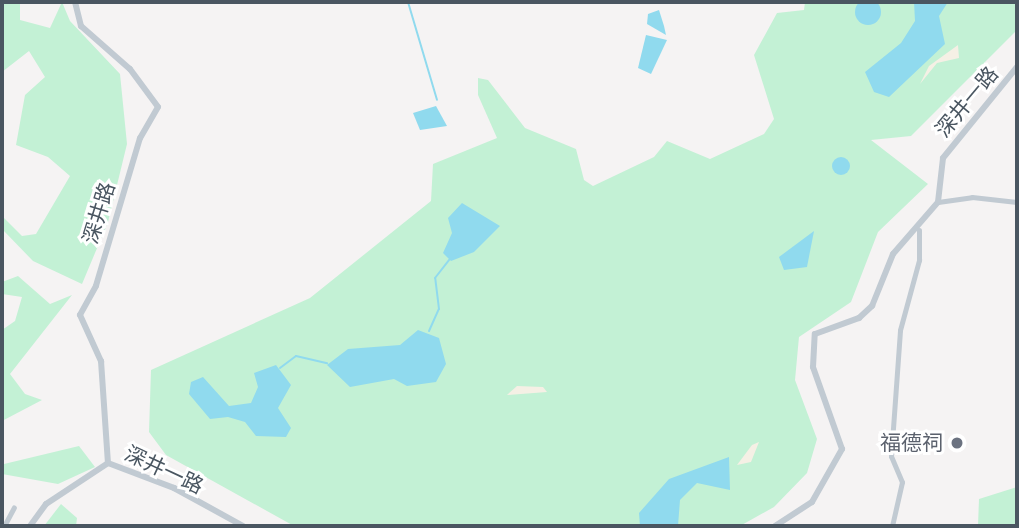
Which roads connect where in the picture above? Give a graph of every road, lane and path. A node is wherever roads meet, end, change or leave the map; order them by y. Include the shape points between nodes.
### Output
1 (75, 2) edge
2 (1017, 66) edge
3 (1017, 201) edge
4 (937, 202) junction
5 (919, 230) junction
6 (108, 463) junction
7 (14, 507) dead end
8 (4, 526) edge
9 (30, 526) edge
10 (243, 526) edge
11 (775, 526) edge
12 (892, 526) edge

1 - 6 street, 深井路 via 81,26 130,69 158,107 140,138 96,286 80,315 101,361
2 - 4 street, 深井一路 via 943,158
3 - 4 street via 972,197
4 - 5 street, 深井一路
5 - 11 street, 深井一路 via 892,254 872,306 859,318 815,334 813,367 842,449 812,502
5 - 12 street via 919,260 900,330 891,456 902,482
6 - 9 street via 46,504
6 - 10 street, 深井一路 via 174,488
7 - 8 street

